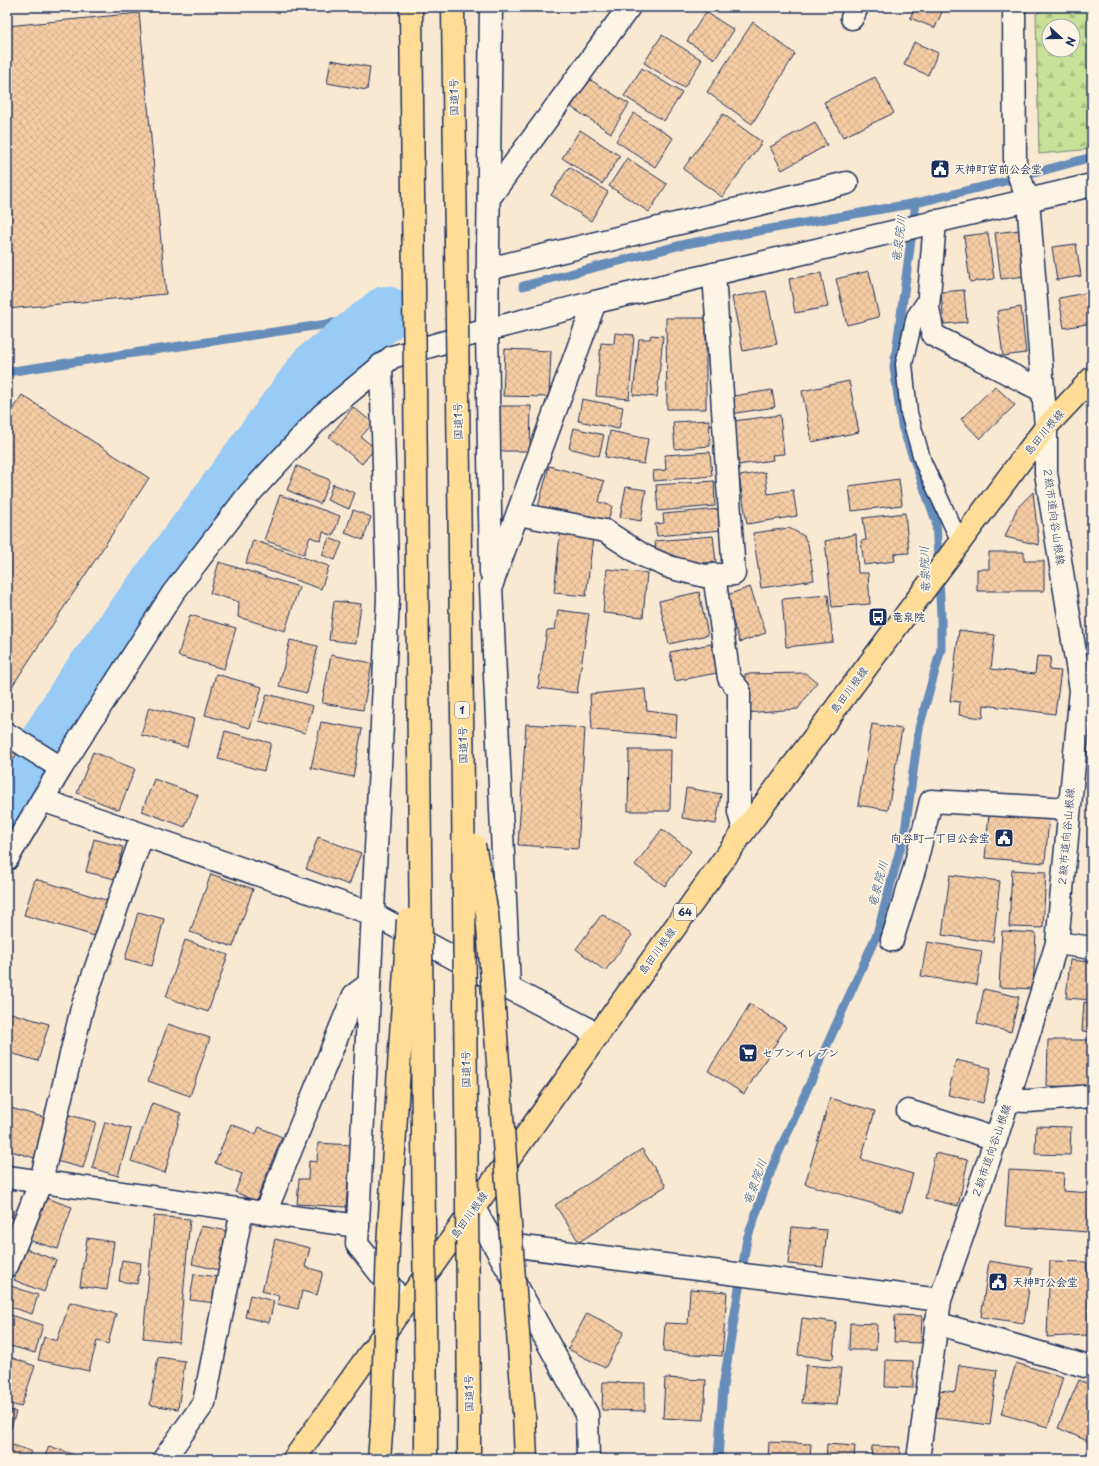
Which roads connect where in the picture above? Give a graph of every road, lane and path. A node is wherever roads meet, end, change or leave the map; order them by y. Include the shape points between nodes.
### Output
1 (411, 7) edge
2 (453, 7) edge
3 (491, 7) edge
4 (629, 7) edge
5 (1014, 7) edge
6 (847, 183) dead end
7 (1092, 185) edge
8 (489, 198) junction
9 (1028, 200) junction
10 (935, 221) junction
11 (488, 269) junction
12 (714, 274) junction
13 (930, 294) junction
14 (595, 302) junction
15 (487, 330) junction
16 (381, 365) junction
17 (1092, 378) edge
18 (1043, 391) junction
19 (1046, 427) junction
20 (518, 514) junction
21 (960, 542) junction
22 (714, 575) junction
23 (491, 586) junction
24 (1086, 690) edge
25 (7, 734) edge
26 (419, 746) junction
27 (61, 768) junction
28 (463, 791) junction
29 (42, 800) junction
30 (1069, 808) junction
31 (744, 831) junction
32 (142, 835) junction
33 (7, 859) edge
34 (373, 914) junction
35 (892, 940) dead end
36 (1057, 943) junction
37 (1092, 948) edge
38 (370, 984) junction
39 (509, 988) junction
40 (597, 1036) junction
41 (1092, 1096) edge
42 (1008, 1100) junction
43 (908, 1111) dead end
44 (996, 1139) junction
45 (7, 1177) edge
46 (41, 1181) junction
47 (474, 1208) junction
48 (242, 1210) junction
49 (264, 1213) junction
50 (358, 1226) junction
51 (493, 1243) junction
52 (7, 1266) edge
53 (940, 1300) junction
54 (404, 1305) junction
55 (936, 1323) junction
56 (1092, 1368) edge
57 (164, 1459) edge
58 (294, 1459) edge
59 (379, 1459) edge
60 (426, 1459) edge
61 (469, 1459) edge
62 (526, 1459) edge
63 (588, 1459) edge
64 (918, 1459) edge

1 - 26 main road, bridge
2 - 28 main road, 国道1号 / 1, bridge
3 - 8 street
4 - 8 street
5 - 9 street, ２級市道向谷山根線 via 1015,165
6 - 11 street
7 - 9 street
8 - 11 street
9 - 10 street
9 - 18 street, ２級市道向谷山根線
10 - 12 street
10 - 13 street
11 - 15 street
12 - 14 street
12 - 22 street via 734,574
13 - 18 street via 928,308 933,335
13 - 21 lane via 915,316 904,364 908,413 923,462
14 - 15 street
14 - 20 street
15 - 16 street via 392,357
15 - 23 street
16 - 27 street via 322,415 249,494 173,593
16 - 34 street via 388,599
17 - 19 main road, 島田川根線 / 64
18 - 19 street, ２級市道向谷山根線
19 - 21 main road, 島田川根線 / 64
19 - 24 street, ２級市道向谷山根線 via 1046,473
20 - 22 street via 605,531 644,556 672,568 705,576
20 - 23 street
21 - 31 main road, 島田川根線 / 64
22 - 31 street via 729,678 739,690 739,812
23 - 39 street
24 - 30 street, ２級市道向谷山根線
25 - 27 street
26 - 59 main road, bridge via 397,1085
26 - 60 main road, bridge
27 - 29 street
28 - 61 main road, 国道1号 / 1, bridge
28 - 62 main road, bridge via 487,913
29 - 32 street
29 - 33 street
30 - 35 street via 931,801 914,870
30 - 36 street, ２級市道向谷山根線
31 - 40 main road, 島田川根線 / 64
32 - 34 street
32 - 46 street via 82,1008
34 - 38 street
34 - 39 street
36 - 37 street
36 - 42 street, ２級市道向谷山根線
38 - 49 street via 354,995
38 - 50 street
39 - 40 street via 583,1026
40 - 47 main road, 島田川根線 / 64
41 - 42 street
42 - 44 street, ２級市道向谷山根線
43 - 44 street
44 - 53 street, ２級市道向谷山根線
45 - 46 street
46 - 48 street
46 - 52 street
47 - 51 street
47 - 54 main road, 島田川根線 / 64
48 - 49 street
48 - 57 street via 204,1403
49 - 50 street
50 - 54 street via 357,1244
51 - 53 street
51 - 63 street via 587,1414
53 - 55 street, ２級市道向谷山根線
54 - 58 main road, 島田川根線 / 64
55 - 56 street
55 - 64 street, ２級市道向谷山根線

